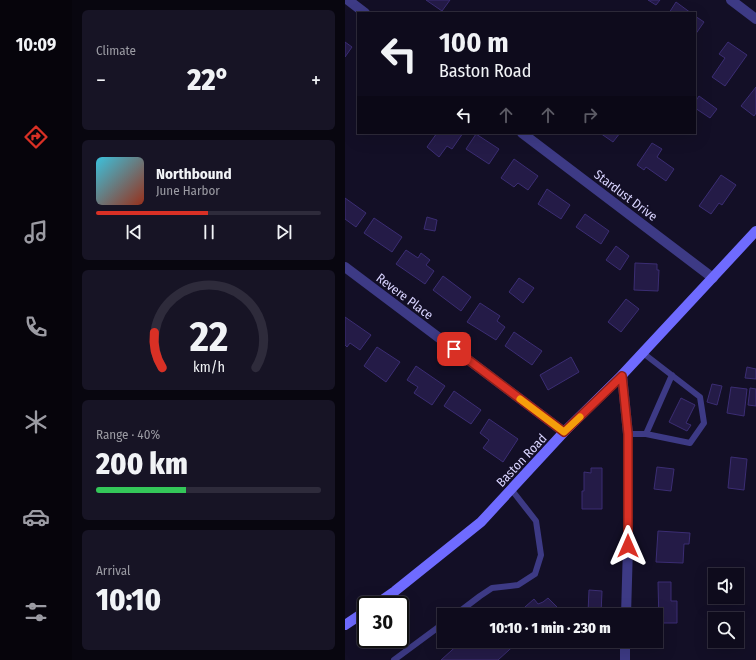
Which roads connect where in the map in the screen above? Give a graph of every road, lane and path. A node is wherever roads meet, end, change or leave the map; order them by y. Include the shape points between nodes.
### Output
1 (347, 0) edge
2 (731, 0) edge
3 (364, 12) edge
4 (756, 19) edge
5 (524, 134) edge
6 (756, 231) edge
7 (345, 267) edge
8 (713, 278) junction
9 (643, 353) junction
10 (672, 375) junction
11 (622, 376) junction
12 (564, 432) junction
13 (628, 434) junction
14 (646, 434) junction
15 (511, 489) junction
16 (388, 596) edge
17 (464, 608) edge
18 (626, 608) edge
19 (357, 617) edge
20 (345, 625) edge
21 (437, 628) edge
22 (625, 648) edge
23 (394, 660) edge
24 (625, 660) edge

1 - 3 street
2 - 4 street
5 - 8 street, Stardust Drive
6 - 8 main road, Baston Road
7 - 12 street, Revere Place
8 - 9 main road, Baston Road
9 - 10 lane
9 - 11 main road, Baston Road
10 - 14 lane
10 - 14 lane via 700,397 704,423 690,443
11 - 12 main road, Baston Road
11 - 13 street
12 - 15 main road, Baston Road
13 - 14 lane
13 - 18 street
15 - 16 main road, Baston Road via 481,522
15 - 17 lane via 536,520 541,555 535,574 518,585 492,588
19 - 20 main road
21 - 23 lane
22 - 24 street

